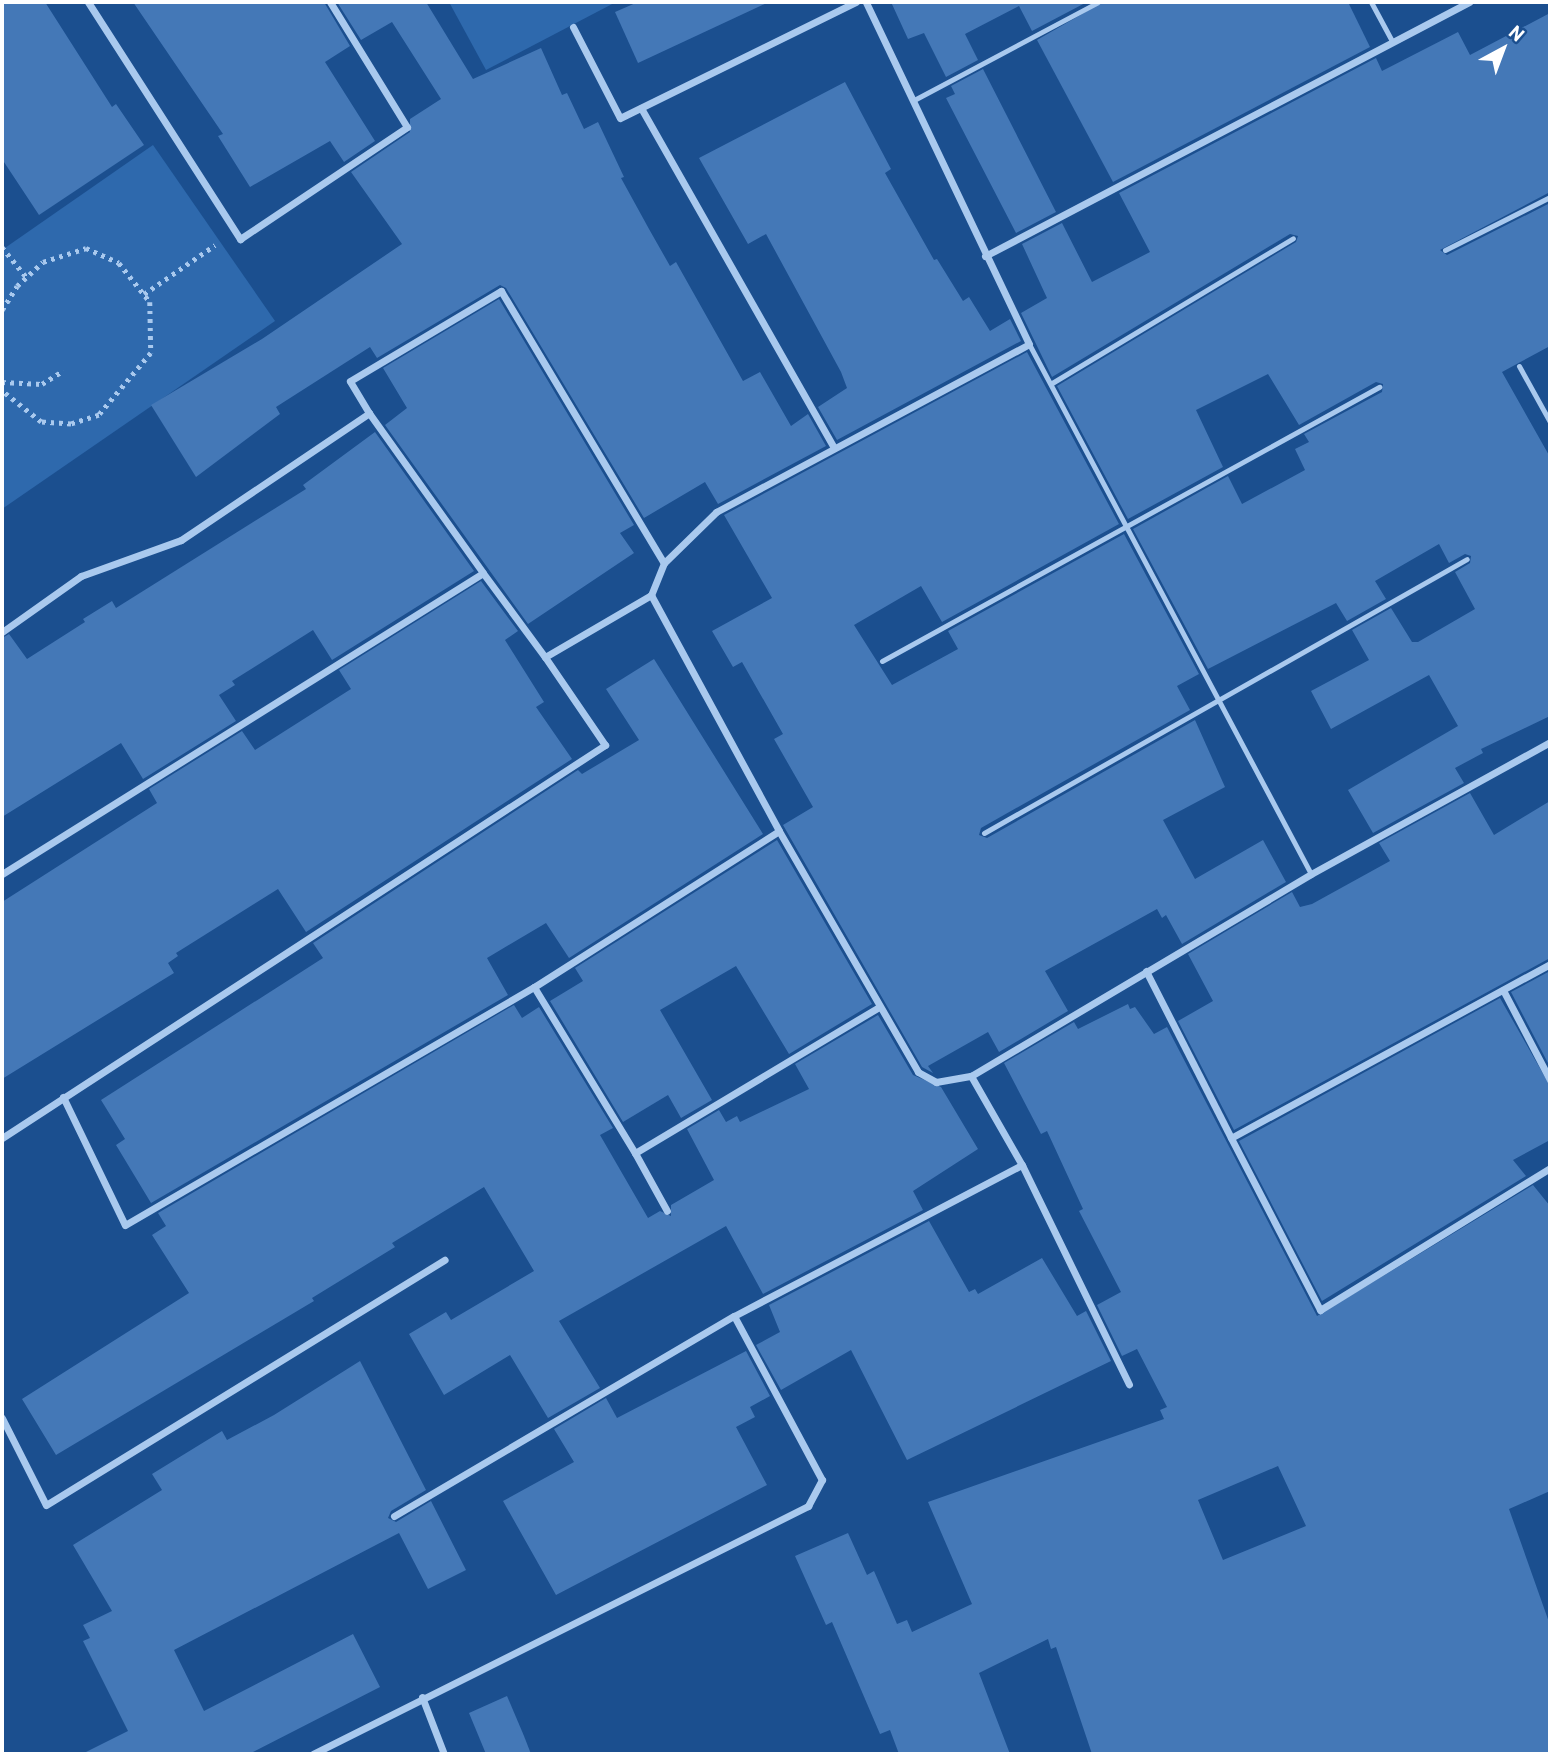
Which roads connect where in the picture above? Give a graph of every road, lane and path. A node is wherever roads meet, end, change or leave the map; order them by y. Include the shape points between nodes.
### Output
1 (88, 2) edge
2 (330, 2) edge
3 (856, 2) edge
4 (866, 2) edge
5 (1098, 2) edge
6 (1371, 2) edge
7 (1469, 2) edge
8 (573, 27) dead end
9 (1392, 41) junction
10 (914, 100) junction
11 (641, 108) junction
12 (1550, 197) edge
13 (236, 231) junction
14 (1293, 238) dead end
15 (2, 247) edge
16 (1445, 250) dead end
17 (985, 256) junction
18 (26, 277) junction
19 (144, 294) junction
20 (2, 310) edge
21 (1029, 344) junction
22 (1519, 366) dead end
23 (63, 371) dead end
24 (2, 382) edge
25 (1052, 383) junction
26 (1379, 387) dead end
27 (2, 391) edge
28 (369, 413) junction
29 (1550, 422) edge
30 (834, 448) junction
31 (1125, 524) junction
32 (1467, 559) dead end
33 (664, 564) junction
34 (483, 573) junction
35 (651, 596) junction
36 (2, 632) edge
37 (545, 657) junction
38 (882, 661) dead end
39 (1216, 700) junction
40 (1550, 741) edge
41 (779, 831) junction
42 (984, 832) dead end
43 (2, 874) edge
44 (1311, 874) junction
45 (1550, 964) edge
46 (1146, 971) junction
47 (534, 987) junction
48 (1503, 990) junction
49 (879, 1007) junction
50 (971, 1076) junction
51 (1550, 1080) edge
52 (63, 1097) junction
53 (2, 1138) edge
54 (1231, 1138) junction
55 (635, 1153) junction
56 (1022, 1165) junction
57 (1550, 1168) edge
58 (667, 1211) dead end
59 (446, 1260) dead end
60 (734, 1316) junction
61 (1129, 1384) dead end
62 (2, 1418) edge
63 (394, 1517) dead end
64 (422, 1698) junction
65 (313, 1754) edge
66 (444, 1754) edge

1 - 13 street
2 - 13 street via 407,127 240,239
3 - 11 street
4 - 10 street
5 - 10 lane
6 - 9 lane
7 - 9 street
8 - 11 street via 620,118
9 - 17 street
10 - 17 street
11 - 30 street
12 - 16 lane
13 - 19 path
14 - 25 lane
15 - 18 path
17 - 21 street
18 - 19 path via 43,262 86,248 119,263
18 - 20 path
19 - 27 path via 150,302 151,353 99,415 71,424 41,422
21 - 25 lane
21 - 30 street
22 - 29 lane
23 - 24 path via 41,384
25 - 31 lane
26 - 31 lane
28 - 33 street via 350,381 501,291
28 - 34 street
28 - 36 street via 181,540 81,576
30 - 33 street via 716,512
31 - 38 lane
31 - 39 lane
32 - 39 lane
33 - 35 street
34 - 37 street
34 - 43 street
35 - 37 street
35 - 41 street
37 - 52 street via 605,745
39 - 42 lane
39 - 44 lane
40 - 44 street
41 - 47 street
41 - 49 street
44 - 46 street
45 - 48 street
46 - 50 street
46 - 54 street
47 - 52 street via 125,1225
47 - 55 street
48 - 51 street
48 - 54 street
49 - 50 street via 918,1072 936,1082
49 - 55 street
50 - 56 street
52 - 53 street
54 - 57 street via 1320,1310
55 - 58 street
56 - 60 street
56 - 61 street
59 - 62 street via 46,1505
60 - 63 street
60 - 64 street via 822,1480 808,1506
64 - 65 street
64 - 66 street

